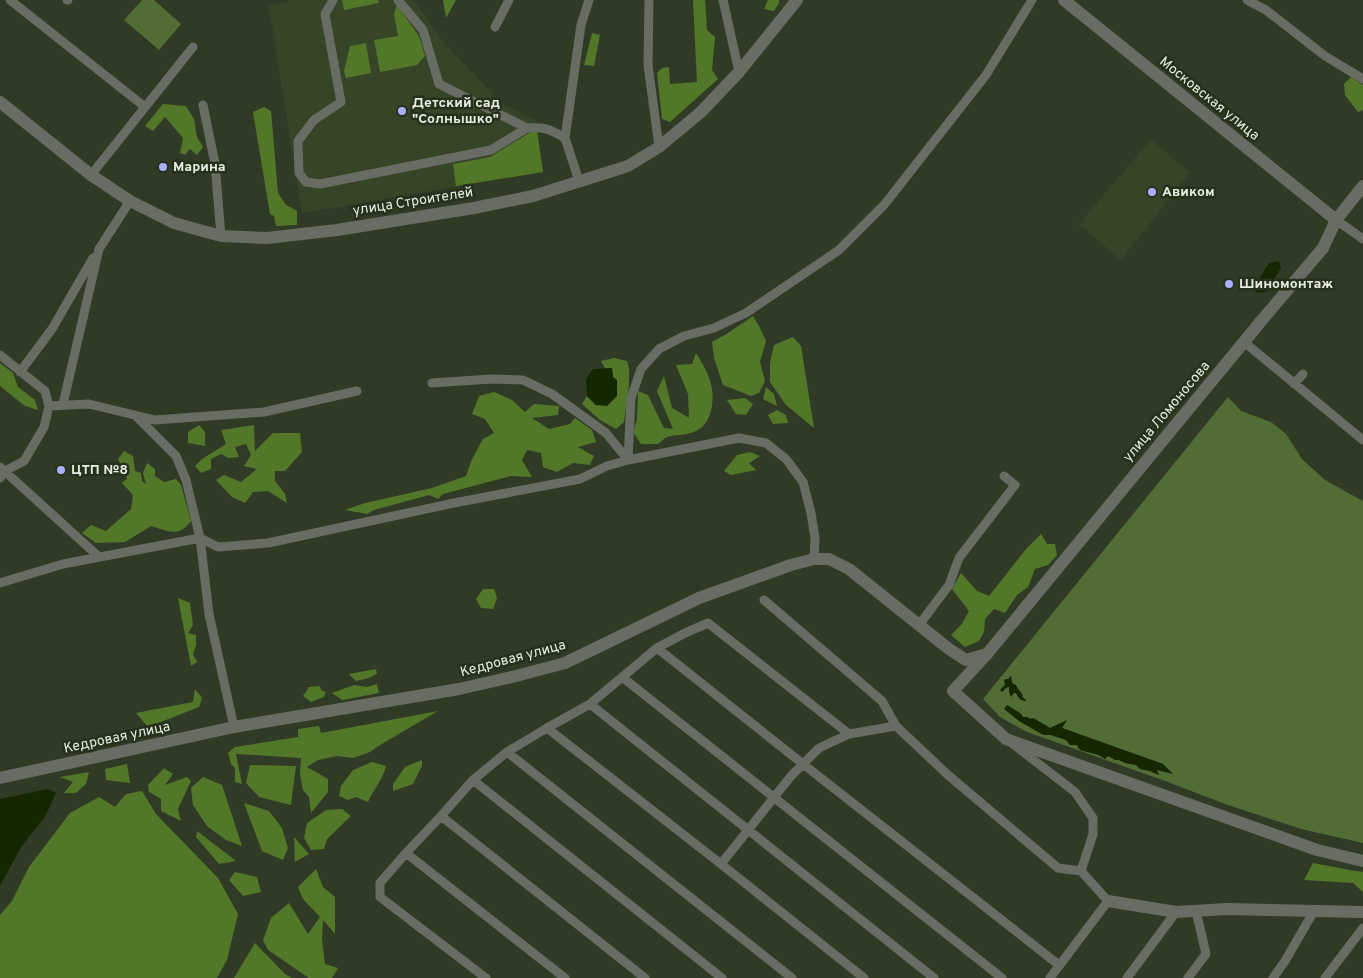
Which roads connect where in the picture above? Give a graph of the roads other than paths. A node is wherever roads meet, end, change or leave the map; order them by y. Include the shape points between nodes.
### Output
1 (10, 0) edge
2 (333, 0) edge
3 (398, 0) edge
4 (509, 0) edge
5 (589, 0) edge
6 (649, 0) edge
7 (723, 0) edge
8 (1032, 0) edge
9 (1064, 0) edge
10 (1248, 0) edge
11 (793, 2) edge
12 (495, 27) dead end
13 (193, 47) dead end
14 (739, 72) junction
15 (1363, 80) edge
16 (0, 102) edge
17 (203, 105) dead end
18 (145, 106) junction
19 (527, 128) junction
20 (565, 138) junction
21 (659, 146) junction
22 (91, 175) junction
23 (578, 181) junction
24 (1363, 186) edge
25 (130, 201) junction
26 (1336, 220) junction
27 (221, 236) junction
28 (1363, 239) edge
29 (99, 249) junction
30 (1244, 342) junction
31 (0, 355) edge
32 (20, 372) junction
33 (1303, 374) dead end
34 (432, 383) dead end
35 (1294, 384) junction
36 (357, 391) dead end
37 (63, 404) junction
38 (49, 406) junction
39 (136, 416) junction
40 (1363, 440) edge
41 (628, 460) junction
42 (2, 472) edge
43 (1004, 476) dead end
44 (200, 538) junction
45 (98, 556) junction
46 (814, 559) junction
47 (0, 583) edge
48 (764, 600) dead end
49 (919, 625) junction
50 (657, 648) junction
51 (987, 654) junction
52 (622, 677) junction
53 (590, 704) junction
54 (896, 726) junction
55 (234, 728) junction
56 (546, 728) junction
57 (849, 734) junction
58 (1006, 739) junction
59 (507, 752) junction
60 (803, 764) junction
61 (0, 778) edge
62 (473, 780) junction
63 (774, 797) junction
64 (441, 816) junction
65 (748, 830) junction
66 (406, 853) junction
67 (1363, 861) edge
68 (721, 864) junction
69 (1081, 871) junction
70 (1108, 901) junction
71 (1196, 911) junction
72 (1314, 911) junction
73 (1176, 912) junction
74 (1363, 912) edge
75 (1363, 928) edge
76 (1059, 966) junction
77 (486, 978) edge
78 (565, 978) edge
79 (645, 978) edge
80 (722, 978) edge
81 (792, 978) edge
82 (864, 978) edge
83 (934, 978) edge
84 (1002, 978) edge
85 (1050, 978) edge
86 (1127, 978) edge
87 (1188, 978) edge
88 (1273, 978) edge
89 (1325, 978) edge

1 - 18 lane
2 - 19 lane via 325,14 341,102 314,120 298,141 299,173 306,182 320,184 491,150
3 - 19 lane via 423,30 439,84
4 - 12 lane
5 - 20 lane via 581,25
6 - 21 lane via 648,65
7 - 14 lane
8 - 41 lane via 986,75 884,205 839,250 746,313 659,349 641,369 631,398
9 - 26 street, Московская улица
10 - 15 lane
11 - 14 street, улица Строителей
13 - 18 lane
14 - 21 street, улица Строителей via 701,112
16 - 22 street, улица Строителей
17 - 27 lane via 215,164
18 - 22 lane
19 - 20 lane via 550,129
20 - 23 lane
21 - 23 street, улица Строителей via 628,166
22 - 25 street, улица Строителей
23 - 27 street, улица Строителей via 533,196 474,208 337,230 267,238
24 - 26 street, улица Ломоносова
25 - 27 street, улица Строителей via 174,223
25 - 29 lane
26 - 28 lane
26 - 30 street, улица Ломоносова via 1323,248
29 - 32 lane via 52,329
29 - 37 lane
30 - 35 lane
30 - 51 street, улица Ломоносова
31 - 32 lane
32 - 38 lane via 45,392
33 - 35 lane
34 - 41 lane via 523,380 552,394 606,433
35 - 40 lane
36 - 39 lane via 264,412 155,420
37 - 38 lane
37 - 39 lane via 89,404
38 - 42 lane via 44,427 24,461
39 - 44 lane via 176,456 186,480
41 - 44 lane via 580,479 268,543 218,547
41 - 46 lane via 739,438 766,443 786,459 803,482 815,538
42 - 45 lane
43 - 49 lane via 1015,484 959,558 949,585
44 - 45 lane
44 - 55 lane via 209,614
45 - 47 lane
46 - 49 street, Кедровая улица via 829,559 849,569
46 - 55 street, Кедровая улица via 699,598 565,663 459,689
48 - 54 lane via 882,701
49 - 51 street, Кедровая улица via 966,660
50 - 52 lane
50 - 57 lane via 708,623
50 - 60 lane
51 - 58 street, улица Ломоносова via 953,691
52 - 53 lane
52 - 63 lane
53 - 56 lane
53 - 65 lane
54 - 57 lane
54 - 69 lane via 1058,868
55 - 61 street, Кедровая улица
56 - 59 lane
56 - 68 lane
57 - 60 lane via 819,748
58 - 67 street via 1317,850
58 - 69 lane via 1075,792 1093,818 1093,834
59 - 62 lane
59 - 81 lane
60 - 63 lane
60 - 76 lane
62 - 64 lane
62 - 80 lane
63 - 65 lane
63 - 84 lane
64 - 66 lane
64 - 79 lane
65 - 68 lane
65 - 83 lane
66 - 77 lane via 380,883 380,897
66 - 78 lane
68 - 82 lane
69 - 70 lane
70 - 73 street
70 - 76 lane
71 - 72 street
71 - 73 street
71 - 87 lane via 1206,954
72 - 74 street
72 - 88 lane via 1286,962
73 - 86 lane
75 - 89 lane
76 - 85 lane

